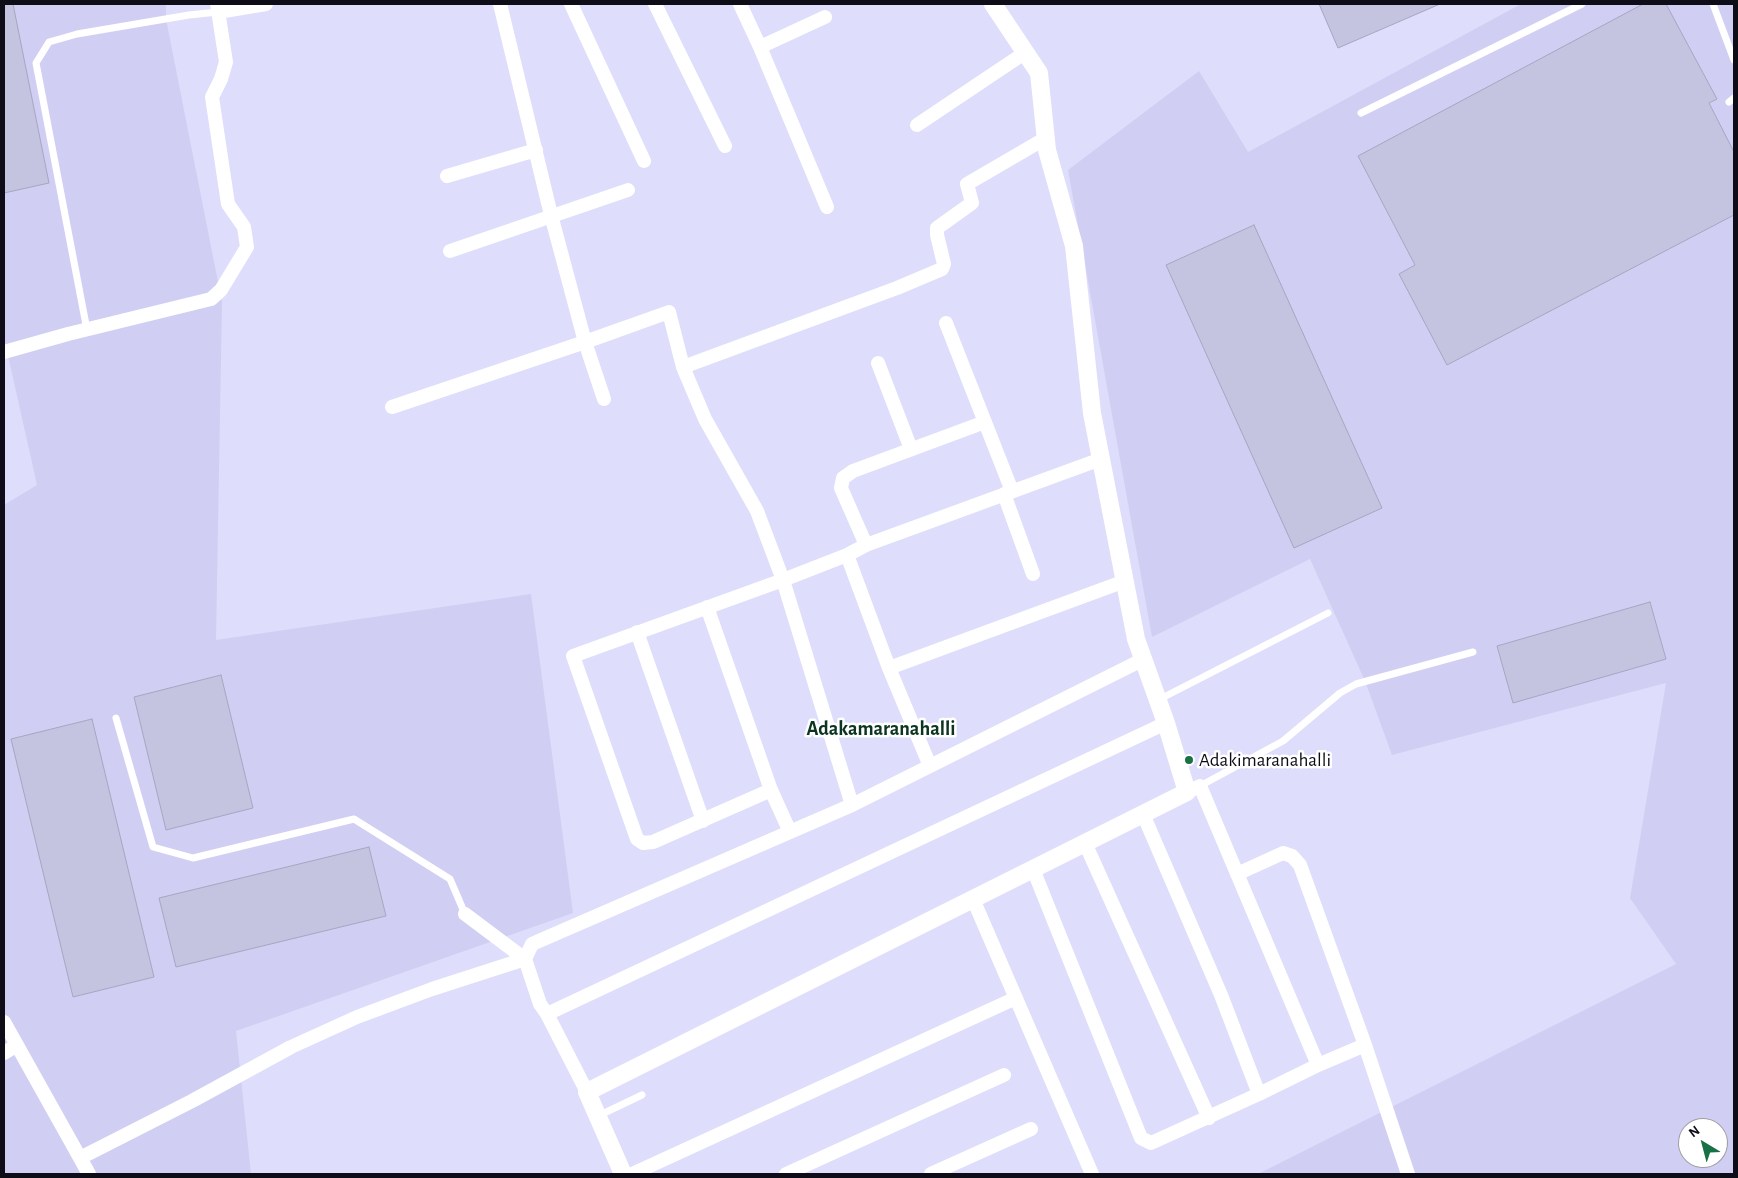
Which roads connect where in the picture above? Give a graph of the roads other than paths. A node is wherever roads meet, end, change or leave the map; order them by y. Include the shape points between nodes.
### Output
1 (266, 4) edge
2 (500, 4) edge
3 (571, 4) edge
4 (655, 4) edge
5 (740, 4) edge
6 (993, 4) edge
7 (1582, 4) edge
8 (1713, 4) edge
9 (218, 8) edge
10 (825, 17) dead end
11 (760, 47) junction
12 (1026, 52) junction
13 (1734, 60) edge
14 (1361, 113) dead end
15 (917, 125) dead end
16 (1046, 138) junction
17 (724, 146) dead end
18 (536, 150) junction
19 (644, 161) dead end
20 (447, 176) dead end
21 (628, 190) dead end
22 (826, 207) dead end
23 (551, 216) junction
24 (450, 251) dead end
25 (946, 323) dead end
26 (87, 330) junction
27 (585, 342) junction
28 (4, 352) edge
29 (878, 363) dead end
30 (683, 367) junction
31 (604, 399) dead end
32 (392, 407) dead end
33 (985, 422) junction
34 (911, 449) junction
35 (1101, 459) junction
36 (1008, 492) junction
37 (866, 545) junction
38 (847, 554) junction
39 (1033, 574) dead end
40 (783, 580) junction
41 (1125, 581) junction
42 (707, 607) junction
43 (1328, 613) dead end
44 (637, 632) junction
45 (1473, 652) dead end
46 (1144, 659) junction
47 (889, 668) junction
48 (1158, 700) junction
49 (116, 718) dead end
50 (1166, 723) junction
51 (930, 766) junction
52 (1193, 789) junction
53 (771, 790) junction
54 (852, 805) junction
55 (1143, 814) junction
56 (703, 821) junction
57 (790, 832) junction
58 (1085, 843) junction
59 (1033, 869) junction
60 (1237, 874) junction
61 (973, 899) junction
62 (465, 914) joint
63 (525, 960) junction
64 (1016, 998) junction
65 (548, 1014) junction
66 (4, 1022) edge
67 (1365, 1044) junction
68 (17, 1045) junction
69 (4, 1053) edge
70 (1318, 1065) junction
71 (1004, 1074) dead end
72 (587, 1092) junction
73 (1259, 1094) junction
74 (642, 1095) dead end
75 (598, 1117) junction
76 (1209, 1118) junction
77 (1031, 1129) dead end
78 (80, 1158) junction
79 (89, 1174) edge
80 (623, 1174) edge
81 (632, 1174) edge
82 (786, 1174) edge
83 (931, 1174) edge
84 (1092, 1174) edge
85 (1408, 1174) edge

1 - 9 street
2 - 18 street
3 - 19 street
4 - 17 street
5 - 11 street
6 - 12 street
7 - 14 lane
8 - 13 lane
9 - 26 street via 226,62 212,97 228,204 244,227 247,247 222,290 211,299
9 - 26 lane via 49,42 36,63
10 - 11 street
11 - 22 street
12 - 15 street
12 - 16 street via 1039,73
16 - 30 street via 967,184 972,203 938,228 942,269
16 - 35 street via 1074,246 1092,413
18 - 20 street
18 - 23 street
21 - 23 street
23 - 24 street
23 - 27 street
25 - 33 street
26 - 28 street
27 - 30 street via 669,312
27 - 31 street
27 - 32 street
29 - 34 street
30 - 40 street via 704,419 757,511
33 - 34 street
33 - 36 street
34 - 37 street via 852,471 843,478 841,488
35 - 36 street
35 - 41 street
36 - 37 street
36 - 39 street
37 - 38 street
38 - 40 street
38 - 47 street
40 - 42 street
40 - 54 street
41 - 46 street via 1136,639
41 - 47 street
42 - 44 street
42 - 53 street
43 - 48 lane
44 - 56 street
44 - 56 street via 573,656 630,821 637,839 643,843 654,842
45 - 52 lane via 1356,684 1340,693 1284,742
46 - 48 street
46 - 51 street
47 - 51 street
48 - 50 street
49 - 62 lane via 153,847 193,858 354,819 450,879
50 - 52 street
50 - 65 street
51 - 54 street
52 - 55 street
52 - 60 street
53 - 56 street
53 - 57 street
54 - 57 street
55 - 58 street
55 - 73 street via 1222,995
57 - 63 street via 532,944
58 - 59 street
58 - 76 street
59 - 61 street
59 - 76 street via 1141,1138 1151,1143
60 - 67 street via 1283,853 1300,864
60 - 70 street
61 - 64 street
61 - 72 street
62 - 63 street
63 - 65 street via 540,1004
63 - 78 street via 357,1017 291,1047
64 - 81 street
64 - 84 street
65 - 72 street
66 - 68 street
67 - 70 street
67 - 85 street
68 - 69 street
68 - 78 street
70 - 73 street
71 - 82 street
72 - 75 street
73 - 76 street
74 - 75 lane
75 - 80 street
77 - 83 street
78 - 79 street

